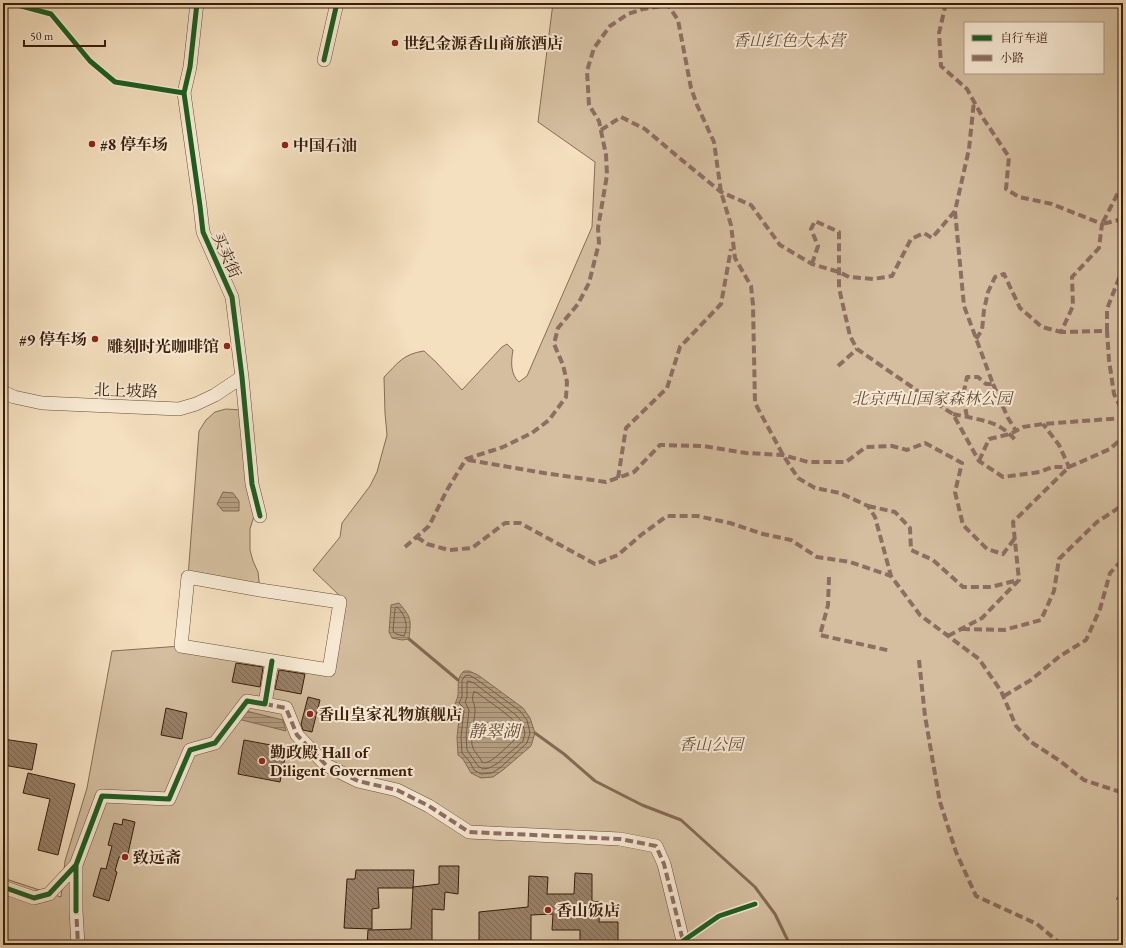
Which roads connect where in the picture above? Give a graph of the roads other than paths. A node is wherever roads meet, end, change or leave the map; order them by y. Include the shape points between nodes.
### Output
1 (197, 3) edge
2 (338, 3) edge
3 (324, 60) dead end
4 (242, 377) junction
5 (3, 392) edge
6 (260, 516) dead end
7 (272, 661) junction
8 (265, 704) junction
9 (76, 865) junction
10 (3, 887) edge
11 (78, 945) edge
12 (689, 945) edge

1 - 4 street, 买卖街 via 190,68 184,94 203,232 232,297
2 - 3 street
4 - 5 street, 北上坡路 via 215,395 179,409 42,403
4 - 6 street, 买卖街 via 252,484
7 - 7 street via 329,670 340,602 188,577 181,646
7 - 8 street
8 - 9 street via 247,701 215,743 190,750 168,799 102,796
8 - 12 street via 286,708 297,735 326,765 358,781 397,790 429,806 469,832 620,840 656,846 664,864 682,941
9 - 10 street via 49,894 34,898
9 - 11 street

